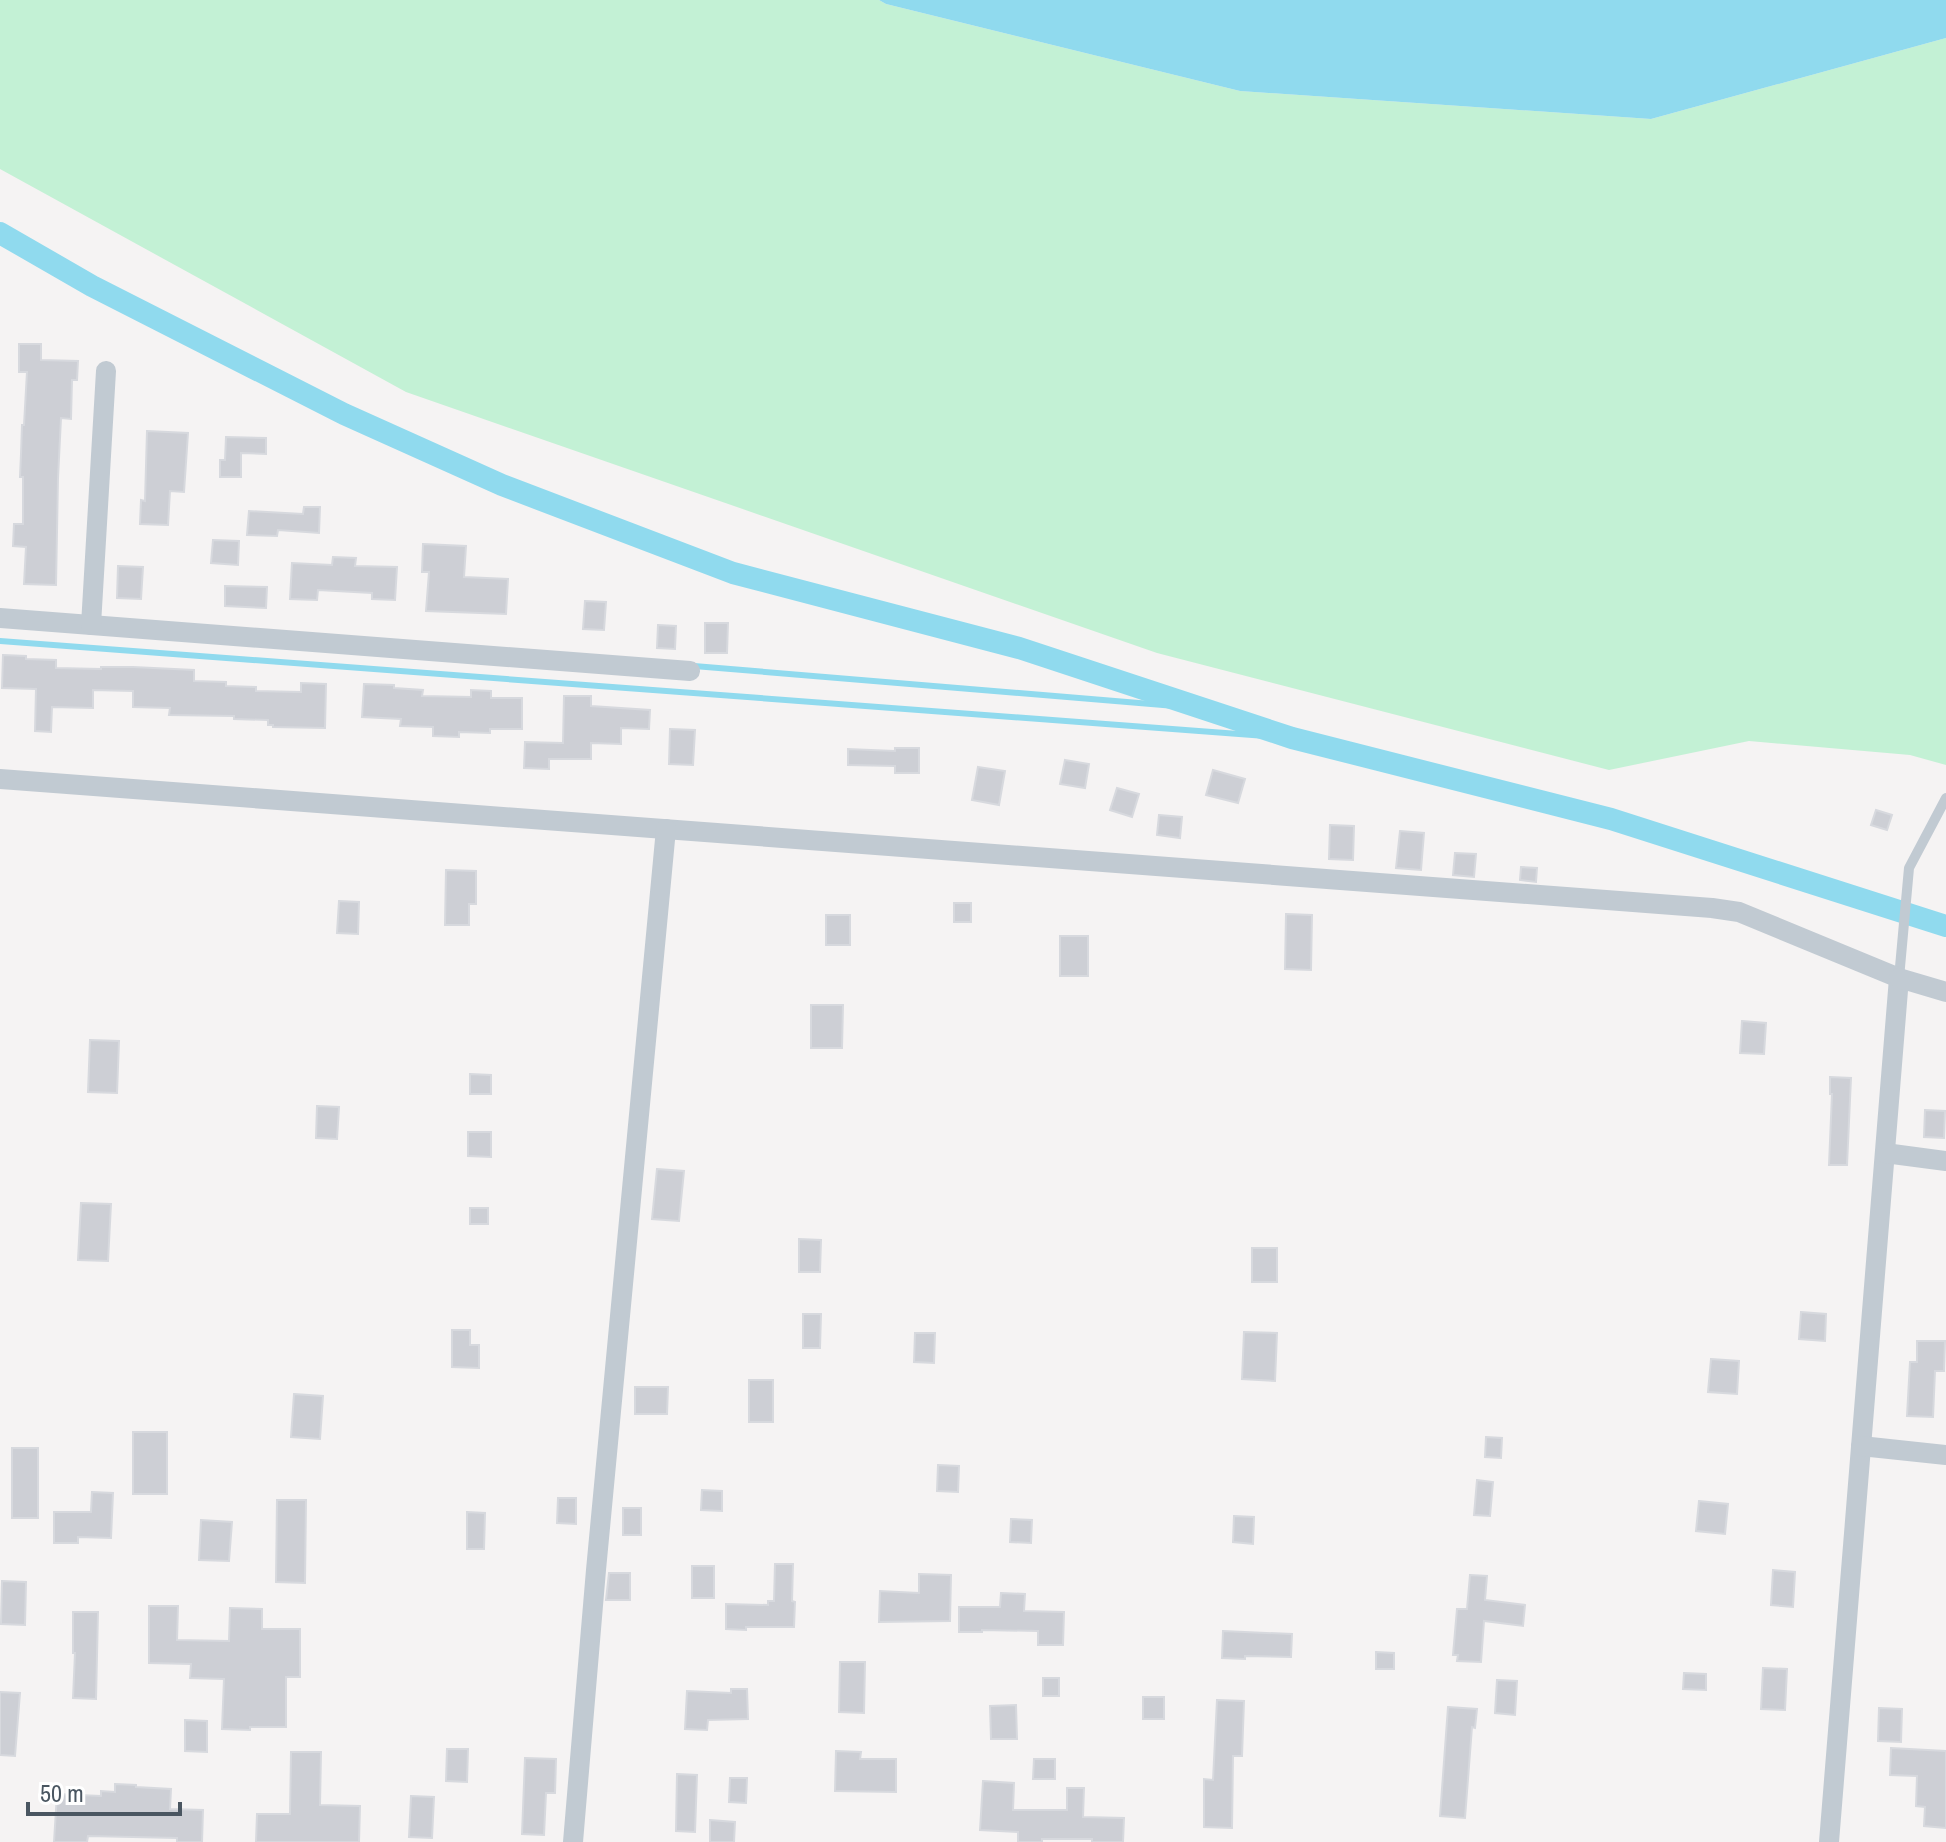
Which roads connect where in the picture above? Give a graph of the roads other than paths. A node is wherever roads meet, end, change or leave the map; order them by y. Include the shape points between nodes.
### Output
1 (106, 371) dead end
2 (0, 618) edge
3 (91, 625) junction
4 (690, 671) dead end
5 (0, 779) edge
6 (1946, 798) edge
7 (666, 829) junction
8 (1900, 968) junction
9 (1946, 992) edge
10 (1885, 1153) junction
11 (1946, 1161) edge
12 (1861, 1446) junction
13 (1946, 1455) edge
14 (573, 1842) edge
15 (1829, 1842) edge

1 - 3 street
2 - 3 street
3 - 4 street
5 - 7 street
6 - 8 lane via 1909,868
7 - 8 street via 1712,908 1739,912
7 - 14 street
8 - 9 street
8 - 10 street
10 - 11 street
10 - 12 street
12 - 13 street
12 - 15 street

